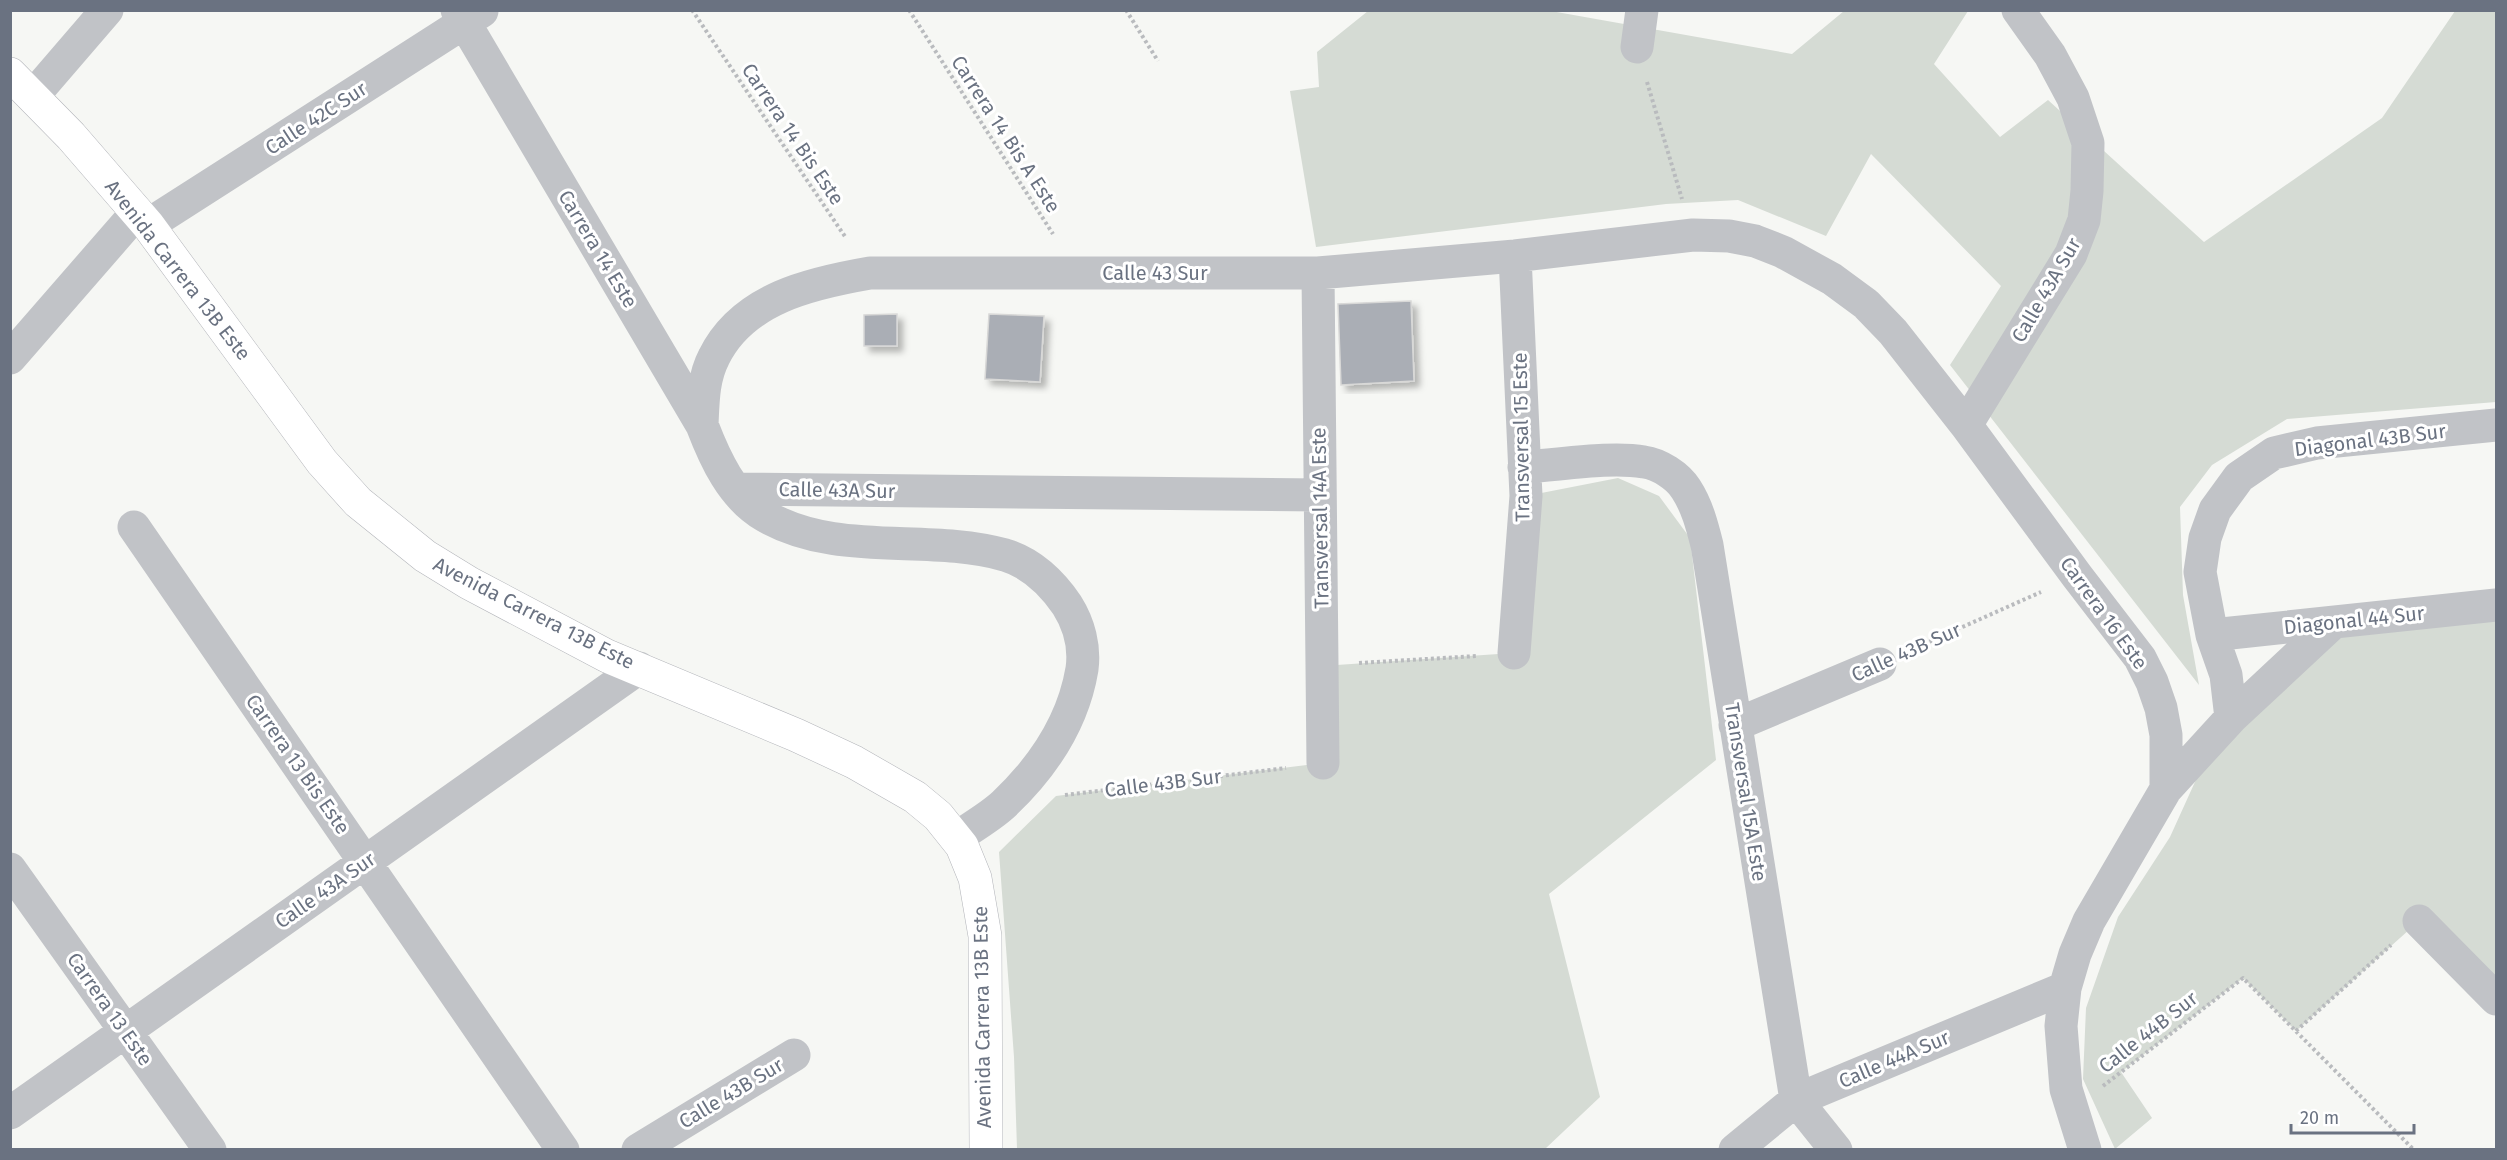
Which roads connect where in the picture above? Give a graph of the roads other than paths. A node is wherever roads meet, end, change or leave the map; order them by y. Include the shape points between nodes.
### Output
1 (107, 10) edge
2 (1642, 10) edge
3 (2018, 10) edge
4 (468, 15) edge
5 (1637, 47) road end
6 (22, 85) edge
7 (142, 218) junction
8 (1693, 235) joint
9 (1515, 256) junction
10 (1318, 273) junction
11 (10, 358) edge
12 (702, 425) junction
13 (1966, 425) junction
14 (2496, 425) edge
15 (1524, 468) junction
16 (736, 489) junction
17 (1320, 495) junction
18 (134, 527) dead end
19 (2496, 604) edge
20 (2334, 622) junction
21 (2212, 634) junction
22 (1514, 653) road end
23 (1880, 663) road end
24 (639, 668) junction
25 (2231, 718) junction
26 (1735, 725) junction
27 (1323, 763) road end
28 (2166, 789) junction
29 (956, 838) junction
30 (365, 862) junction
31 (10, 868) edge
32 (2419, 921) road end
33 (2065, 988) junction
34 (2496, 999) edge
35 (125, 1032) junction
36 (794, 1055) dead end
37 (1796, 1100) junction
38 (10, 1113) edge
39 (210, 1149) edge
40 (563, 1149) edge
41 (638, 1149) edge
42 (986, 1149) edge
43 (1735, 1149) edge
44 (1836, 1149) edge
45 (2085, 1149) edge

1 - 6 street
2 - 5 street
3 - 13 street, Calle 43A Sur via 2050,55 2073,98 2088,143 2084,220 2071,255
4 - 7 street, Calle 42C Sur
4 - 12 street, Carrera 14 Este
6 - 7 main road, Avenida Carrera 13B Este
7 - 11 street, Calle 42C Sur
7 - 24 main road, Avenida Carrera 13B Este via 322,462 358,502 425,556 469,583 607,656
8 - 9 street, Calle 43 Sur
8 - 13 street, Carrera 16 Este via 1755,241 1833,279 1866,304 1893,332
9 - 10 street, Calle 43 Sur
9 - 15 street, Transversal 15 Este
10 - 12 street, Calle 43 Sur via 870,273 792,290 748,317 714,356 703,395
10 - 17 street, Transversal 14A Este
12 - 16 street, Carrera 14 Este via 713,453
13 - 28 street, Carrera 16 Este via 2140,658 2161,708 2166,735
14 - 21 street, Diagonal 43B Sur via 2317,444 2274,453 2239,477 2215,510 2205,538 2200,572
15 - 22 street, Transversal 15 Este via 1526,496
15 - 26 street, Transversal 15A Este via 1647,462 1669,472 1685,487 1699,514 1707,544
16 - 17 street, Calle 43A Sur
16 - 29 street, Calle 43A Sur via 765,516 829,538 1006,555 1031,567 1056,588 1075,618 1084,654 1079,687 1054,746 1003,804
17 - 27 street, Transversal 14A Este
18 - 30 street, Carrera 13 Bis Este
19 - 20 street, Diagonal 44 Sur
20 - 21 street, Diagonal 44 Sur
20 - 25 street
21 - 25 street, Diagonal 43B Sur via 2226,675
23 - 26 street, Calle 43B Sur
24 - 29 main road, Avenida Carrera 13B Este via 875,773 915,797
24 - 30 street, Calle 43A Sur
25 - 28 street
26 - 37 street, Transversal 15A Este
28 - 33 street via 2089,921
29 - 42 main road, Avenida Carrera 13B Este via 975,878 985,936
30 - 35 street, Calle 43A Sur
30 - 40 street, Carrera 13 Bis Este
31 - 35 street, Carrera 13 Este
32 - 34 street
33 - 37 street, Calle 44A Sur
33 - 45 street via 2062,1057 2066,1089
35 - 38 street, Calle 43A Sur
35 - 39 street, Carrera 13 Este
36 - 41 street, Calle 43B Sur
37 - 43 street, Calle 44A Sur
37 - 44 street

